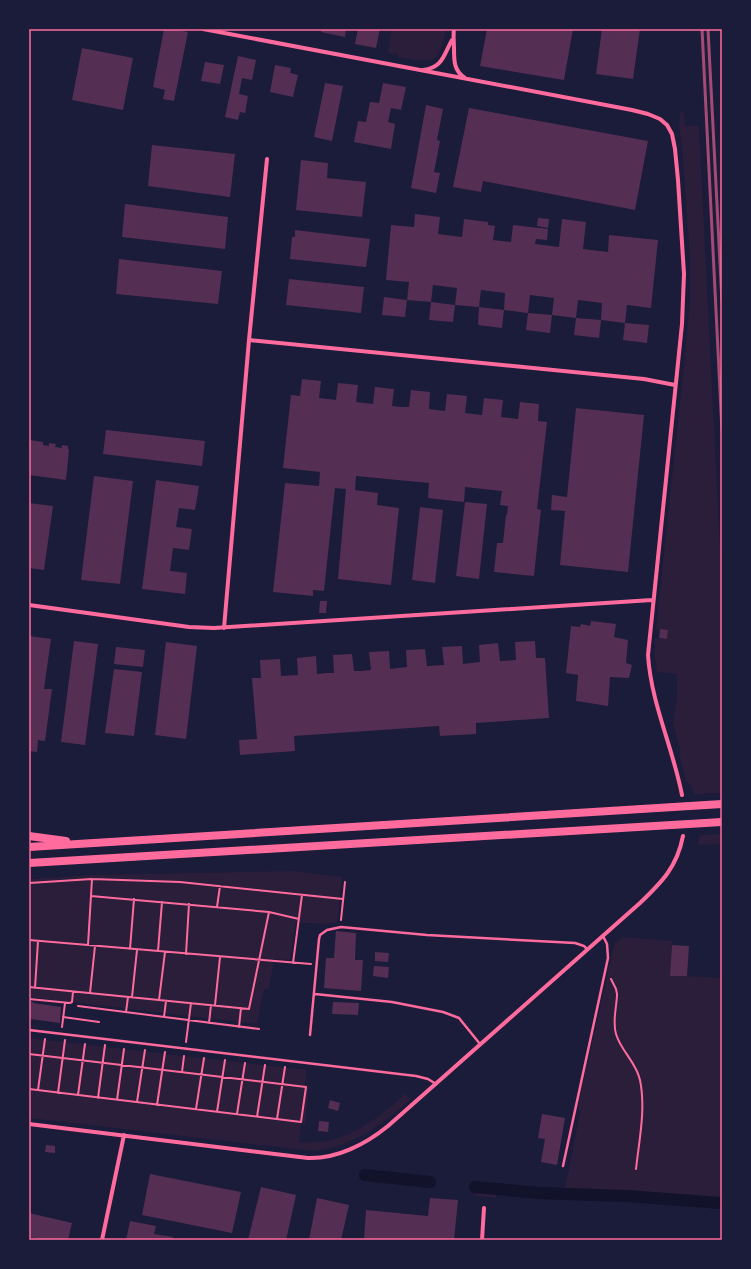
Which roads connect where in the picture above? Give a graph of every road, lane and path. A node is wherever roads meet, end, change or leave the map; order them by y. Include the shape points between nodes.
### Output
1 (203, 29) edge
2 (454, 29) edge
3 (453, 37) junction
4 (416, 70) junction
5 (470, 80) junction
6 (267, 159) dead end
7 (249, 340) junction
8 (675, 385) junction
9 (652, 600) junction
10 (29, 605) edge
11 (224, 628) junction
12 (682, 795) dead end
13 (722, 804) edge
14 (722, 822) edge
15 (29, 836) edge
16 (683, 836) dead end
17 (97, 843) junction
18 (29, 847) edge
19 (29, 863) edge
20 (92, 879) junction
21 (345, 882) dead end
22 (29, 883) edge
23 (220, 886) junction
24 (302, 895) junction
25 (91, 896) junction
26 (134, 899) junction
27 (343, 899) junction
28 (162, 902) junction
29 (189, 904) junction
30 (217, 907) junction
31 (269, 912) junction
32 (299, 919) junction
33 (341, 927) junction
34 (603, 936) junction
35 (29, 940) edge
36 (38, 941) junction
37 (88, 945) junction
38 (95, 946) junction
39 (130, 949) junction
40 (588, 949) junction
41 (137, 950) junction
42 (158, 952) junction
43 (164, 952) junction
44 (186, 954) junction
45 (220, 957) junction
46 (260, 960) junction
47 (293, 963) junction
48 (607, 963) junction
49 (317, 965) junction
50 (29, 987) edge
51 (35, 988) junction
52 (74, 992) junction
53 (90, 993) junction
54 (315, 994) junction
55 (128, 997) junction
56 (132, 997) junction
57 (29, 999) edge
58 (159, 1000) junction
59 (166, 1001) junction
60 (65, 1003) junction
61 (191, 1003) junction
62 (211, 1005) junction
63 (215, 1005) junction
64 (78, 1006) dead end
65 (241, 1008) junction
66 (126, 1012) junction
67 (63, 1017) junction
68 (164, 1017) junction
69 (189, 1020) junction
70 (100, 1022) dead end
71 (209, 1023) junction
72 (239, 1027) junction
73 (259, 1029) dead end
74 (29, 1030) edge
75 (45, 1032) junction
76 (61, 1034) junction
77 (66, 1034) junction
78 (310, 1035) dead end
79 (86, 1037) junction
80 (106, 1039) junction
81 (125, 1041) junction
82 (146, 1044) junction
83 (480, 1044) junction
84 (166, 1046) junction
85 (186, 1049) junction
86 (205, 1051) junction
87 (226, 1053) junction
88 (29, 1054) edge
89 (42, 1056) junction
90 (246, 1056) junction
91 (62, 1058) junction
92 (266, 1058) junction
93 (82, 1061) junction
94 (286, 1061) junction
95 (102, 1063) junction
96 (122, 1065) junction
97 (142, 1068) junction
98 (162, 1070) junction
99 (182, 1072) junction
100 (202, 1075) junction
101 (222, 1077) junction
102 (242, 1079) junction
103 (262, 1082) junction
104 (283, 1084) junction
105 (436, 1084) junction
106 (29, 1089) edge
107 (38, 1090) junction
108 (58, 1093) junction
109 (78, 1095) junction
110 (98, 1098) junction
111 (117, 1100) junction
112 (137, 1102) junction
113 (157, 1105) junction
114 (196, 1110) junction
115 (217, 1112) junction
116 (237, 1114) junction
117 (257, 1117) junction
118 (277, 1119) junction
119 (29, 1124) edge
120 (124, 1135) junction
121 (563, 1166) dead end
122 (636, 1169) dead end
123 (484, 1208) dead end
124 (102, 1240) edge
125 (482, 1240) edge

1 - 4 street
2 - 3 street
3 - 4 street via 440,63 429,69
3 - 5 street via 456,68 462,76
4 - 5 street
5 - 8 street via 640,112 667,125 675,149 684,268 683,310
6 - 7 street
7 - 8 street via 644,379
7 - 11 street
8 - 9 street
9 - 11 street
9 - 12 street via 649,667
10 - 11 street via 189,627
13 - 17 highway
14 - 19 highway
15 - 17 highway
16 - 34 street via 678,856 666,876
17 - 18 highway
20 - 22 path
20 - 23 path
20 - 25 path
21 - 27 path
23 - 24 path
23 - 30 path
24 - 27 path
24 - 32 path
25 - 26 path
25 - 37 path
26 - 28 path
26 - 39 path
27 - 33 path
28 - 29 path
28 - 42 path
29 - 30 path
29 - 44 path
30 - 31 path
31 - 32 path
31 - 46 path
32 - 47 path
33 - 40 lane via 427,935 575,943
33 - 49 lane via 327,930 320,935
34 - 40 street
34 - 48 lane via 608,948
35 - 36 path
36 - 37 path
36 - 51 path
37 - 38 path
38 - 39 path
38 - 53 path
39 - 41 path
40 - 83 street
41 - 42 path
41 - 56 path
42 - 43 path
43 - 44 path
43 - 58 path
44 - 45 path
45 - 46 path
45 - 63 path
46 - 47 path
46 - 65 path via 249,1009
47 - 49 path
48 - 121 lane
48 - 122 path via 608,974 617,994 616,1034 636,1066 641,1086 642,1109
49 - 54 lane
50 - 51 path
51 - 52 path
52 - 53 path
52 - 60 path via 72,1002
53 - 55 path
54 - 78 lane
54 - 83 lane via 392,1002 443,1012 459,1018
55 - 56 path
55 - 66 path
56 - 58 path
57 - 60 path
58 - 59 path
59 - 61 path
59 - 68 path
60 - 67 path
61 - 62 path
61 - 69 path
62 - 63 path
62 - 71 path
63 - 65 path
64 - 66 path
65 - 72 path
66 - 68 path
67 - 70 path
67 - 76 path
68 - 69 path
69 - 71 path
69 - 85 path
71 - 72 path
72 - 73 path
74 - 75 lane
75 - 76 lane
75 - 89 path
76 - 77 lane
77 - 79 lane
77 - 91 path
79 - 80 lane
79 - 93 path
80 - 81 lane
80 - 95 path
81 - 82 lane
81 - 96 path
82 - 84 lane
82 - 97 path
83 - 105 street
84 - 85 lane
84 - 98 path
85 - 86 lane
85 - 99 path
86 - 87 lane
86 - 100 path
87 - 90 lane
87 - 101 path
88 - 89 path
89 - 91 path
89 - 107 path
90 - 92 lane
90 - 102 path
91 - 93 path
91 - 108 path
92 - 94 lane
92 - 103 path
93 - 95 path
93 - 109 path
94 - 104 path
94 - 105 lane via 423,1077
95 - 96 path
95 - 110 path
96 - 97 path
96 - 111 path
97 - 98 path
97 - 112 path
98 - 99 path
98 - 113 path
99 - 100 path
100 - 101 path
100 - 114 path
101 - 102 path
101 - 115 path
102 - 103 path
102 - 116 path
103 - 104 path
103 - 117 path
104 - 118 path
104 - 118 path via 306,1087 302,1122
105 - 120 street via 378,1134 347,1151 323,1157 308,1158
106 - 107 path
107 - 108 path
108 - 109 path
109 - 110 path
110 - 111 path
111 - 112 path
112 - 113 path
113 - 114 path
114 - 115 path
115 - 116 path
116 - 117 path
117 - 118 path
119 - 120 street
120 - 124 street
123 - 125 street

